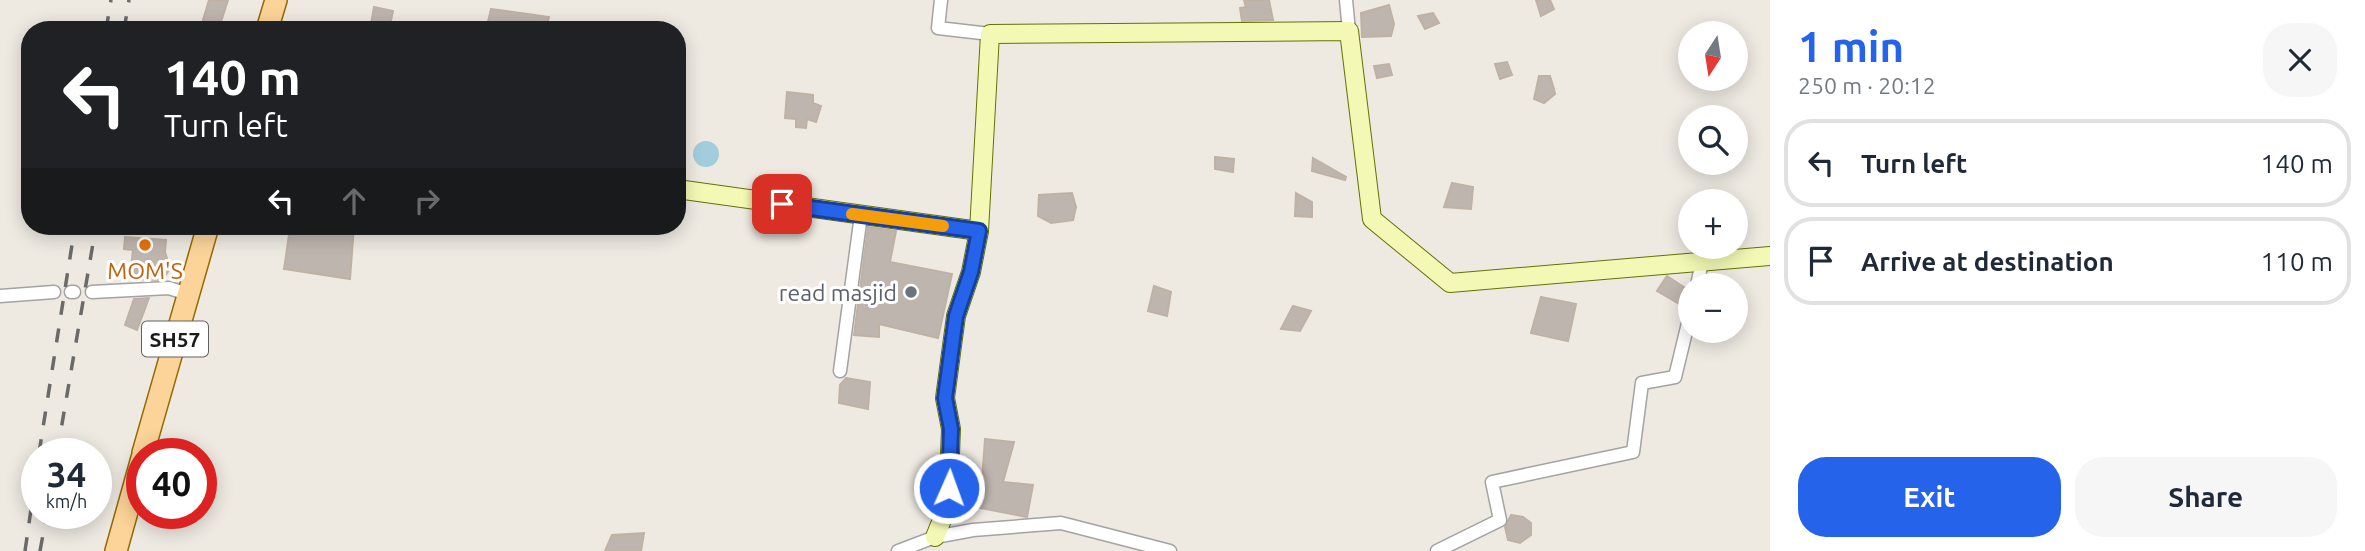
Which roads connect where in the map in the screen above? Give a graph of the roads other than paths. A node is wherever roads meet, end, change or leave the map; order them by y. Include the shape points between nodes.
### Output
1 (276, 0) edge
2 (941, 0) edge
3 (1346, 0) edge
4 (270, 21) edge
5 (1349, 31) junction
6 (990, 34) junction
7 (686, 190) edge
8 (861, 215) junction
9 (979, 231) junction
10 (205, 235) edge
11 (1770, 256) edge
12 (1702, 262) junction
13 (1700, 273) edge
14 (54, 292) dead end
15 (92, 292) dead end
16 (188, 293) junction
17 (0, 296) edge
18 (1683, 343) edge
19 (840, 371) dead end
20 (147, 438) edge
21 (126, 514) edge
22 (935, 537) junction
23 (116, 551) edge
24 (898, 551) edge
25 (1170, 551) edge
26 (1437, 551) edge

1 - 4 main road
2 - 6 street via 938,28
3 - 5 street
5 - 6 street
5 - 12 street via 1372,219 1450,283
6 - 9 street
7 - 8 street
8 - 9 street
8 - 19 street
9 - 22 street via 956,316 945,398 951,429 948,505
10 - 16 main road, SH57
11 - 12 street
12 - 13 street
14 - 17 street
15 - 16 street via 169,288
16 - 20 main road, SH57
18 - 26 street via 1675,377 1642,383 1633,452 1492,482 1500,520
21 - 23 main road, SH57
22 - 24 street
22 - 25 street via 1060,523

